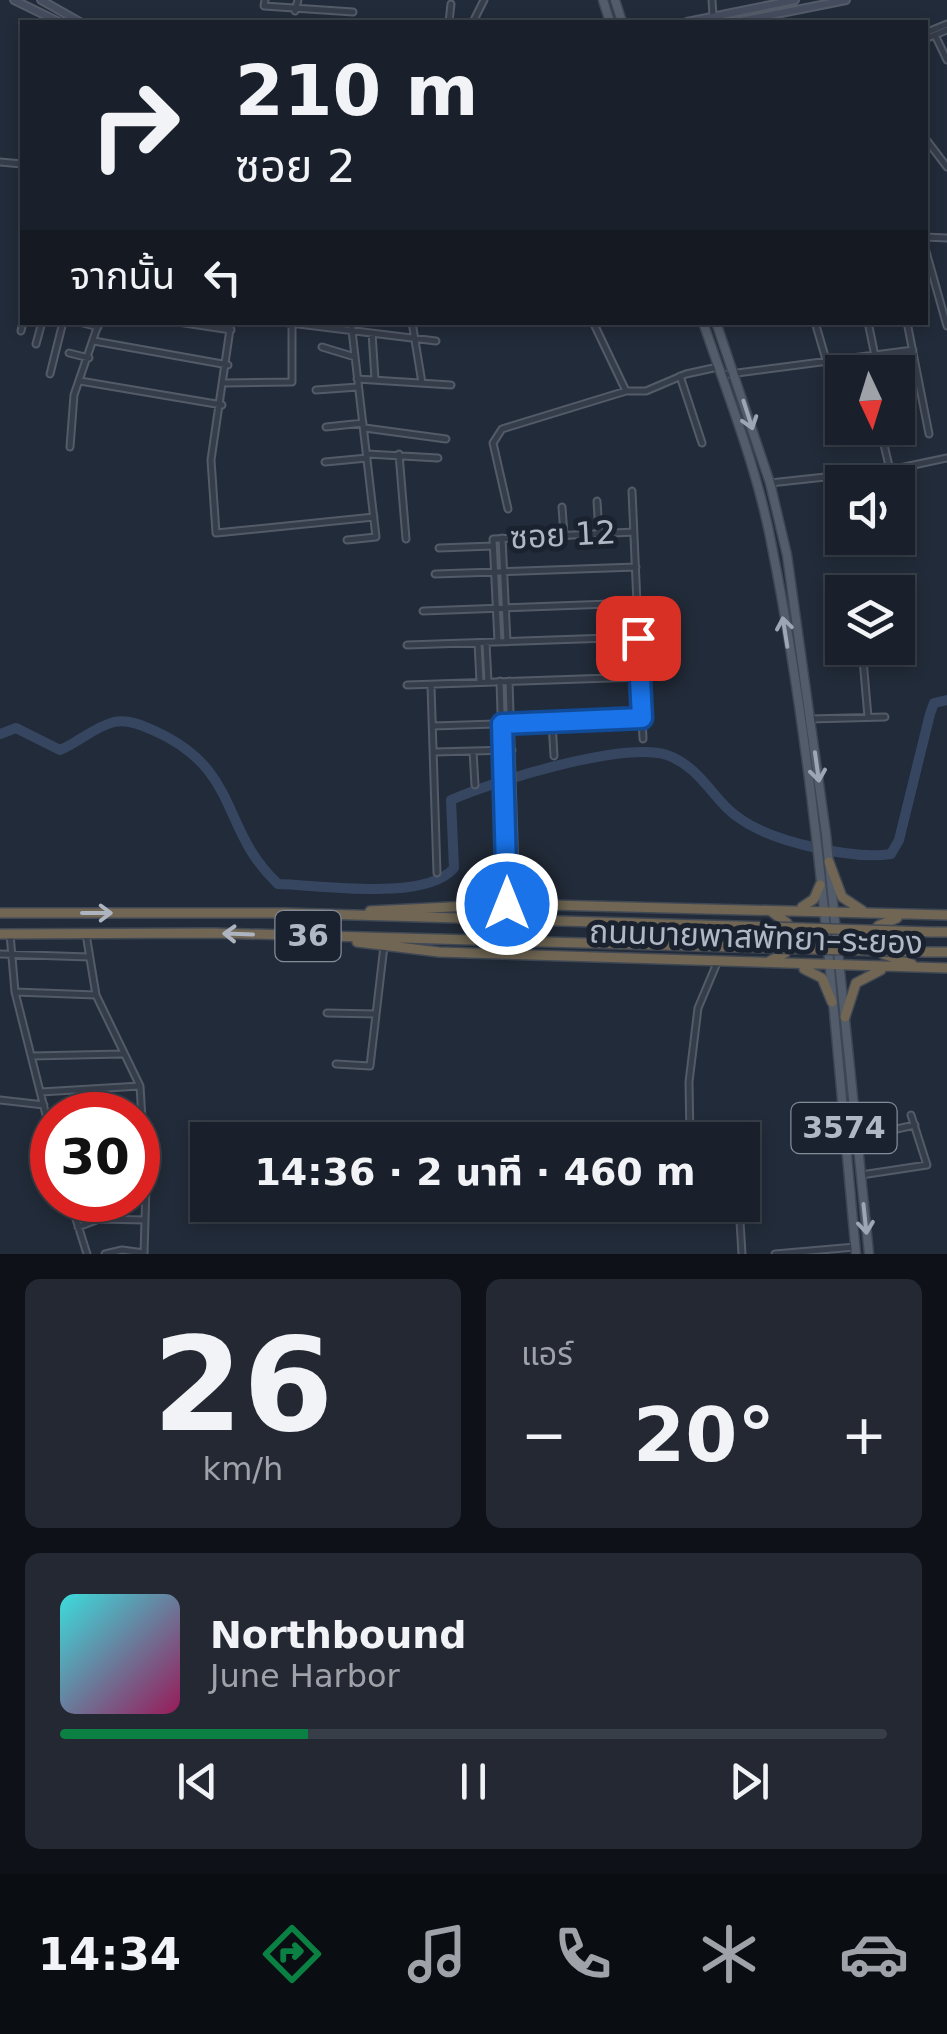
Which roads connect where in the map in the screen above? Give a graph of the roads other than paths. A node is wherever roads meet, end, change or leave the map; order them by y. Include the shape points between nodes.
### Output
1 (14, 0) edge
2 (41, 0) edge
3 (298, 0) edge
4 (336, 0) edge
5 (712, 0) edge
6 (795, 0) edge
7 (846, 0) edge
8 (265, 3) edge
9 (451, 4) dead end
10 (295, 12) junction
11 (353, 12) dead end
12 (334, 13) junction
13 (713, 16) junction
14 (55, 20) edge
15 (76, 20) edge
16 (449, 20) edge
17 (696, 20) edge
18 (746, 20) edge
19 (947, 27) edge
20 (928, 36) edge
21 (936, 36) junction
22 (947, 60) edge
23 (928, 142) edge
24 (947, 168) edge
25 (928, 259) edge
26 (22, 325) edge
27 (41, 325) edge
28 (62, 325) edge
29 (99, 325) edge
30 (292, 325) edge
31 (352, 325) edge
32 (412, 325) edge
33 (594, 325) edge
34 (704, 325) edge
35 (717, 325) edge
36 (816, 325) edge
37 (869, 325) edge
38 (909, 325) edge
39 (231, 326) edge
40 (947, 326) edge
41 (20, 331) dead end
42 (352, 332) junction
43 (372, 332) junction
44 (414, 337) junction
45 (436, 341) dead end
46 (94, 342) junction
47 (36, 344) dead end
48 (322, 346) dead end
49 (913, 350) junction
50 (70, 352) dead end
51 (875, 355) edge
52 (881, 355) edge
53 (825, 356) edge
54 (89, 358) junction
55 (355, 358) junction
56 (825, 363) edge
57 (228, 366) junction
58 (720, 371) junction
59 (734, 373) junction
60 (50, 374) dead end
61 (680, 376) junction
62 (375, 379) junction
63 (80, 381) junction
64 (358, 383) junction
65 (422, 383) junction
66 (226, 384) junction
67 (451, 384) dead end
68 (316, 390) dead end
69 (626, 391) junction
70 (222, 405) junction
71 (364, 425) junction
72 (326, 427) dead end
73 (929, 434) dead end
74 (446, 439) dead end
75 (702, 443) dead end
76 (70, 447) dead end
77 (399, 454) junction
78 (368, 456) junction
79 (438, 458) dead end
80 (947, 458) edge
81 (325, 462) dead end
82 (914, 465) edge
83 (825, 477) edge
84 (770, 483) junction
85 (632, 492) dead end
86 (597, 501) dead end
87 (562, 506) dead end
88 (508, 509) dead end
89 (374, 517) junction
90 (634, 532) junction
91 (599, 534) junction
92 (564, 535) junction
93 (502, 538) junction
94 (406, 539) dead end
95 (346, 540) dead end
96 (493, 542) junction
97 (440, 548) dead end
98 (636, 567) junction
99 (495, 572) junction
100 (504, 572) junction
101 (436, 574) dead end
102 (637, 603) junction
103 (497, 608) junction
104 (506, 608) junction
105 (423, 611) dead end
106 (638, 638) junction
107 (498, 642) junction
108 (507, 642) junction
109 (478, 643) junction
110 (486, 643) junction
111 (407, 645) dead end
112 (863, 665) edge
113 (640, 676) junction
114 (509, 680) junction
115 (500, 681) junction
116 (484, 682) junction
117 (430, 684) junction
118 (407, 686) dead end
119 (886, 716) dead end
120 (868, 717) junction
121 (642, 718) junction
122 (810, 719) junction
123 (552, 722) junction
124 (502, 724) junction
125 (511, 724) junction
126 (433, 726) junction
127 (643, 740) dead end
128 (504, 750) junction
129 (512, 750) junction
130 (473, 751) junction
131 (434, 752) junction
132 (554, 756) dead end
133 (510, 784) junction
134 (475, 785) dead end
135 (510, 799) junction
136 (506, 809) junction
137 (514, 809) junction
138 (828, 859) junction
139 (437, 873) dead end
140 (820, 885) junction
141 (511, 904) junction
142 (765, 909) junction
143 (794, 910) junction
144 (822, 911) junction
145 (0, 912) edge
146 (834, 912) junction
147 (866, 912) junction
148 (334, 914) junction
149 (914, 914) junction
150 (947, 916) edge
151 (947, 932) edge
152 (5, 934) edge
153 (86, 934) junction
154 (324, 936) junction
155 (384, 946) junction
156 (947, 952) edge
157 (0, 954) edge
158 (8, 954) junction
159 (89, 957) junction
160 (717, 963) junction
161 (763, 963) junction
162 (792, 964) junction
163 (834, 966) junction
164 (898, 968) junction
165 (923, 968) junction
166 (947, 968) edge
167 (16, 992) junction
168 (96, 995) junction
169 (832, 1002) junction
170 (327, 1013) dead end
171 (376, 1014) junction
172 (845, 1017) junction
173 (122, 1054) junction
174 (32, 1056) junction
175 (336, 1064) dead end
176 (140, 1086) junction
177 (41, 1092) joint
178 (140, 1092) edge
179 (0, 1100) edge
180 (30, 1103) edge
181 (912, 1115) dead end
182 (689, 1122) edge
183 (915, 1125) junction
184 (892, 1130) dead end
185 (861, 1174) junction
186 (76, 1222) edge
187 (91, 1222) edge
188 (144, 1222) edge
189 (740, 1222) edge
190 (78, 1228) junction
191 (856, 1250) edge
192 (144, 1253) edge
193 (87, 1254) edge
194 (106, 1254) edge
195 (742, 1254) edge
196 (775, 1254) edge
197 (869, 1254) edge

1 - 14 street
2 - 15 street
3 - 10 street
4 - 12 street
5 - 13 street
6 - 13 street
7 - 18 street
8 - 10 street
9 - 16 street
10 - 12 street
11 - 12 street
13 - 17 street
19 - 21 street
20 - 21 street
21 - 22 street
23 - 24 street
25 - 40 street
26 - 41 street
27 - 47 street
28 - 60 street
29 - 46 street
30 - 42 street
30 - 66 street via 292,382
31 - 42 street
32 - 44 street
33 - 69 street
34 - 58 main road, 3574
35 - 59 main road, 3574
36 - 53 street
37 - 51 street
38 - 49 street
39 - 57 street
42 - 43 street
42 - 55 street
43 - 44 street
43 - 62 street
44 - 45 street
44 - 65 street
46 - 54 street
46 - 57 street
48 - 55 street
49 - 52 street
49 - 73 street
50 - 54 street
54 - 63 street
55 - 64 street
56 - 59 street
57 - 66 street
58 - 59 street
58 - 61 street
140 -> 58 main road, 3574 via 772,546
59 -> 84 main road, 3574
61 - 69 street via 646,391
61 - 75 street
62 - 64 street
62 - 65 street
63 - 70 street
63 - 76 street
64 - 68 street
64 - 71 street
65 - 67 street
66 - 70 street
69 - 88 street via 502,429 493,443
70 - 89 street via 211,460 216,533
71 - 72 street
71 - 74 street
71 - 78 street
77 - 78 street
77 - 79 street
77 - 94 street
78 - 81 street
78 - 89 street
80 - 82 street
83 - 84 street
84 - 122 main road, 3574 via 788,555
85 - 90 street
86 - 91 street
87 - 92 street
89 - 95 street via 376,537
90 - 91 street, ซอย 12
90 - 98 street
91 - 92 street, ซอย 12
92 - 93 street, ซอย 12
93 - 96 street, ซอย 12
93 - 100 street
96 - 97 street, ซอย 12
96 - 99 street
98 - 100 street
98 - 102 street
99 - 100 street
99 - 101 street
99 - 103 street
100 - 104 street
102 - 104 street
102 - 106 street
103 - 104 street
103 - 105 street
103 - 107 street
104 - 108 street
106 - 108 street
106 - 113 street
107 - 108 street
107 - 110 street
109 - 110 street
109 - 111 street
109 - 116 street
110 - 116 street
112 - 120 street
113 - 114 street
113 - 121 street
114 - 115 street
114 - 125 street
115 - 116 street
115 - 124 street
116 - 117 street
117 - 118 street
117 - 126 street
119 - 120 street
120 - 122 street
121 - 123 street
121 - 127 street
122 -> 138 main road, 3574
123 - 125 street
123 - 132 street
124 - 125 street
124 - 126 street
124 - 128 street
125 - 129 street
126 - 131 street
128 - 129 street
128 - 130 street
128 - 133 street
129 - 133 street
130 - 131 street
130 - 134 street
131 - 139 street
133 - 135 street
135 - 136 street
135 - 137 street
136 - 137 street
136 - 141 street
137 - 141 street
138 - 146 main road, 3574
138 - 147 highway via 842,897
140 - 143 highway via 811,902
140 - 144 main road, 3574
141 - 142 highway, ถนนบายพาสพัทยา–ระยอง / 36
141 - 148 highway, ถนนบายพาสพัทยา–ระยอง / 36
142 - 143 highway, ถนนบายพาสพัทยา–ระยอง / 36
142 - 161 highway via 782,917 792,938 785,953
143 - 144 highway, ถนนบายพาสพัทยา–ระยอง / 36
144 - 146 highway, ถนนบายพาสพัทยา–ระยอง / 36
144 - 163 main road, 3574
145 -> 148 highway, ถนนบายพาสพัทยา–ระยอง / 36
146 - 147 highway, ถนนบายพาสพัทยา–ระยอง / 36
146 - 163 main road, 3574
147 - 149 highway, ถนนบายพาสพัทยา–ระยอง / 36
148 - 151 highway, ถนนบายพาสพัทยา–ระยอง / 36, bridge
149 - 150 highway, ถนนบายพาสพัทยา–ระยอง / 36
149 - 165 highway via 882,922 874,940 883,954
152 - 153 highway, ถนนบายพาสพัทยา–ระยอง / 36
152 - 158 street
154 -> 153 highway, ถนนบายพาสพัทยา–ระยอง / 36
153 - 159 street
154 - 155 highway, ถนนบายพาสพัทยา–ระยอง / 36
154 - 156 highway, ถนนบายพาสพัทยา–ระยอง / 36, bridge
155 - 160 highway, ถนนบายพาสพัทยา–ระยอง / 36
155 - 171 street
157 - 158 street
158 - 159 street
158 - 167 street
159 - 168 street
160 - 161 highway, ถนนบายพาสพัทยา–ระยอง / 36
160 - 182 street via 698,1008
161 - 162 highway, ถนนบายพาสพัทยา–ระยอง / 36
162 - 163 highway, ถนนบายพาสพัทยา–ระยอง / 36
162 - 169 highway via 822,978
163 - 164 highway, ถนนบายพาสพัทยา–ระยอง / 36
163 - 169 main road, 3574
163 - 172 main road, 3574
164 - 165 highway, ถนนบายพาสพัทยา–ระยอง / 36
164 - 172 highway via 860,979
165 - 166 highway, ถนนบายพาสพัทยา–ระยอง / 36
167 - 168 street
167 - 174 street
168 - 173 street
169 - 191 main road, 3574
170 - 171 street
171 - 175 street via 370,1066
172 - 185 main road, 3574
173 - 174 street
173 - 176 street
174 - 177 street
176 - 177 street
176 - 178 street
179 - 180 street
181 - 183 street
183 - 184 street
183 - 185 street via 927,1165
185 -> 197 main road, 3574
186 - 190 street
187 - 190 street
188 - 192 street
189 - 195 street
190 - 193 street
191 - 196 street
192 - 194 street

